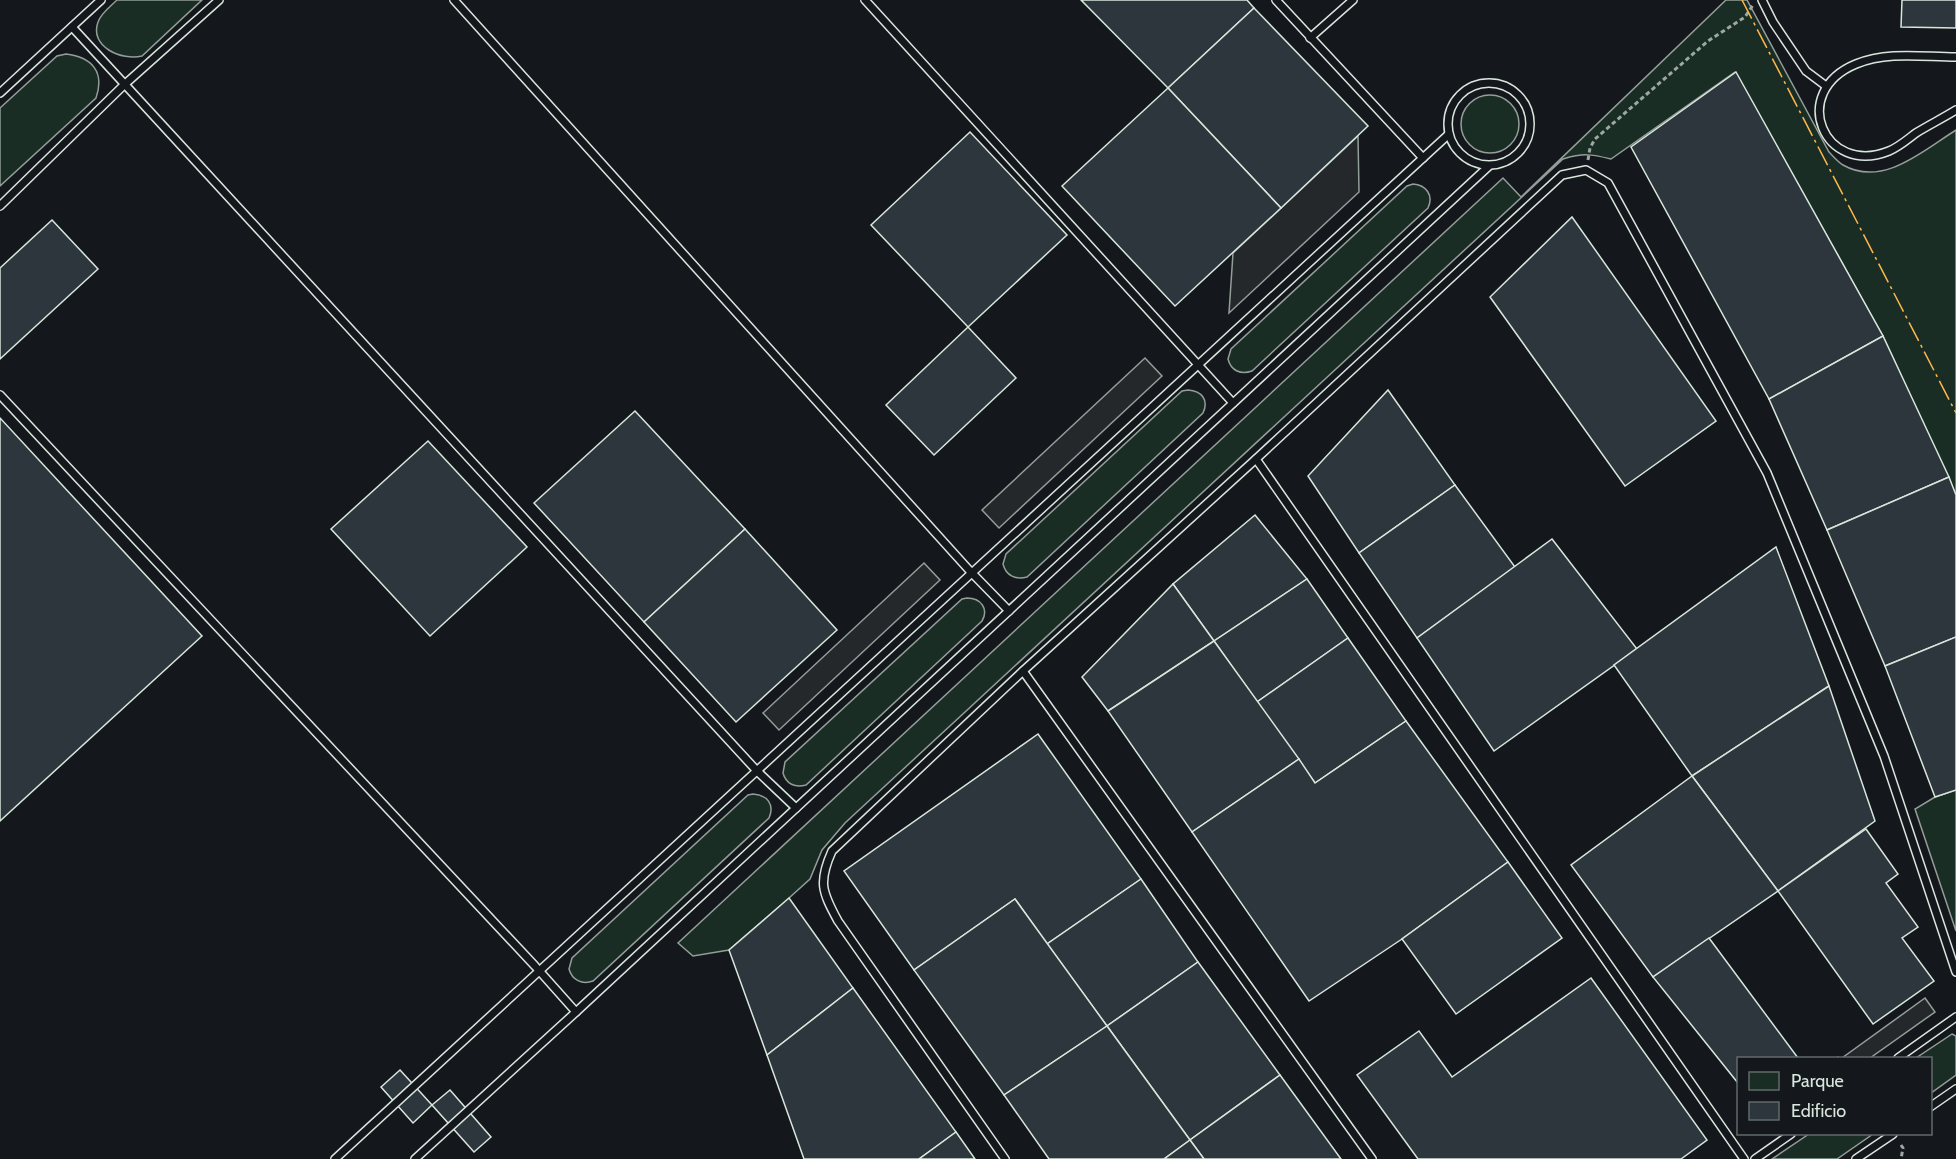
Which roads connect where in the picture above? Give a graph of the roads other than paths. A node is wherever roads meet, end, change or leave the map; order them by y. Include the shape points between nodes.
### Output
1 (101, 0) edge
2 (219, 0) edge
3 (454, 0) edge
4 (865, 0) edge
5 (1276, 0) edge
6 (1353, 0) edge
7 (1762, 0) edge
8 (72, 27) junction
9 (1310, 38) junction
10 (1956, 57) edge
11 (124, 85) junction
12 (1826, 86) junction
13 (0, 93) edge
14 (1956, 110) edge
15 (1449, 134) junction
16 (1423, 158) junction
17 (1489, 166) junction
18 (0, 206) edge
19 (1199, 364) junction
20 (0, 394) edge
21 (1233, 403) junction
22 (1256, 459) junction
23 (972, 573) junction
24 (1009, 611) junction
25 (1023, 671) junction
26 (757, 771) junction
27 (796, 808) junction
28 (540, 971) junction
29 (1956, 972) edge
30 (576, 1012) junction
31 (1956, 1017) edge
32 (1901, 1057) edge
33 (1956, 1089) edge
34 (1932, 1106) edge
35 (1790, 1135) edge
36 (1892, 1135) edge
37 (335, 1159) edge
38 (415, 1159) edge
39 (1005, 1159) edge
40 (1372, 1159) edge
41 (1744, 1159) edge
42 (1755, 1159) edge
43 (1856, 1159) edge

1 - 8 lane
2 - 11 lane
3 - 23 lane
4 - 19 lane
5 - 9 lane
6 - 9 lane
7 - 12 lane via 1806,71
8 - 11 lane
8 - 13 lane
9 - 16 lane
10 - 12 lane via 1889,56 1857,63 1836,74
11 - 18 lane
11 - 26 lane
12 - 14 lane via 1820,102 1820,124 1832,143 1855,156 1890,151
15 - 16 lane
15 - 17 lane via 1464,158
15 - 17 lane via 1448,120 1460,94 1486,83 1513,90 1529,111 1530,137 1514,158
16 - 19 lane
17 - 21 lane
19 - 21 lane
19 - 23 lane
20 - 28 lane
21 - 24 lane
22 - 25 lane
22 - 29 lane via 1562,175 1586,170 1608,183 1767,473 1884,756
22 - 41 lane
23 - 24 lane
23 - 26 lane
24 - 27 lane
25 - 39 lane via 832,850 822,884 838,921
25 - 40 lane
26 - 27 lane
26 - 28 lane
27 - 30 lane
28 - 30 lane
28 - 37 lane
30 - 38 lane
31 - 32 lane
33 - 34 lane
35 - 42 lane
36 - 43 lane

